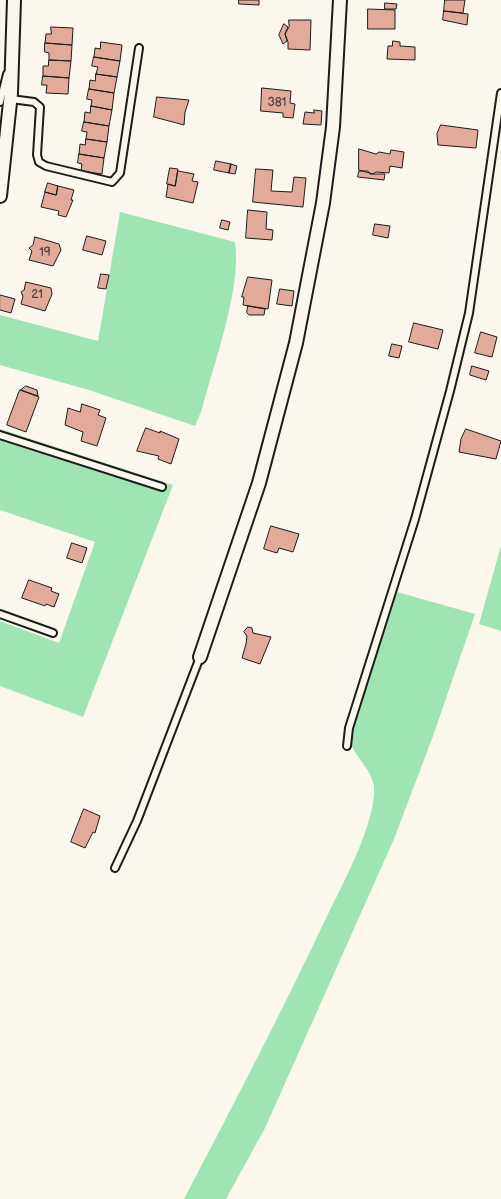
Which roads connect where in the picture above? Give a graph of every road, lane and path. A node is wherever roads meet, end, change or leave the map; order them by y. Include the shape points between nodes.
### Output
1 (14, 0) edge
2 (340, 0) edge
3 (139, 48) dead end
4 (501, 93) edge
5 (5, 100) edge
6 (0, 196) edge
7 (0, 435) edge
8 (162, 487) dead end
9 (0, 614) edge
10 (53, 633) dead end
11 (200, 656) joint
12 (347, 746) dead end
13 (115, 868) dead end

1 - 5 street
2 - 11 street via 333,127 323,203 296,343 259,483
3 - 5 lane via 120,173 112,182 39,162 40,107 34,102
4 - 12 lane via 469,313 417,510 349,728
5 - 6 street
7 - 8 lane
9 - 10 lane
11 - 13 lane via 137,821

